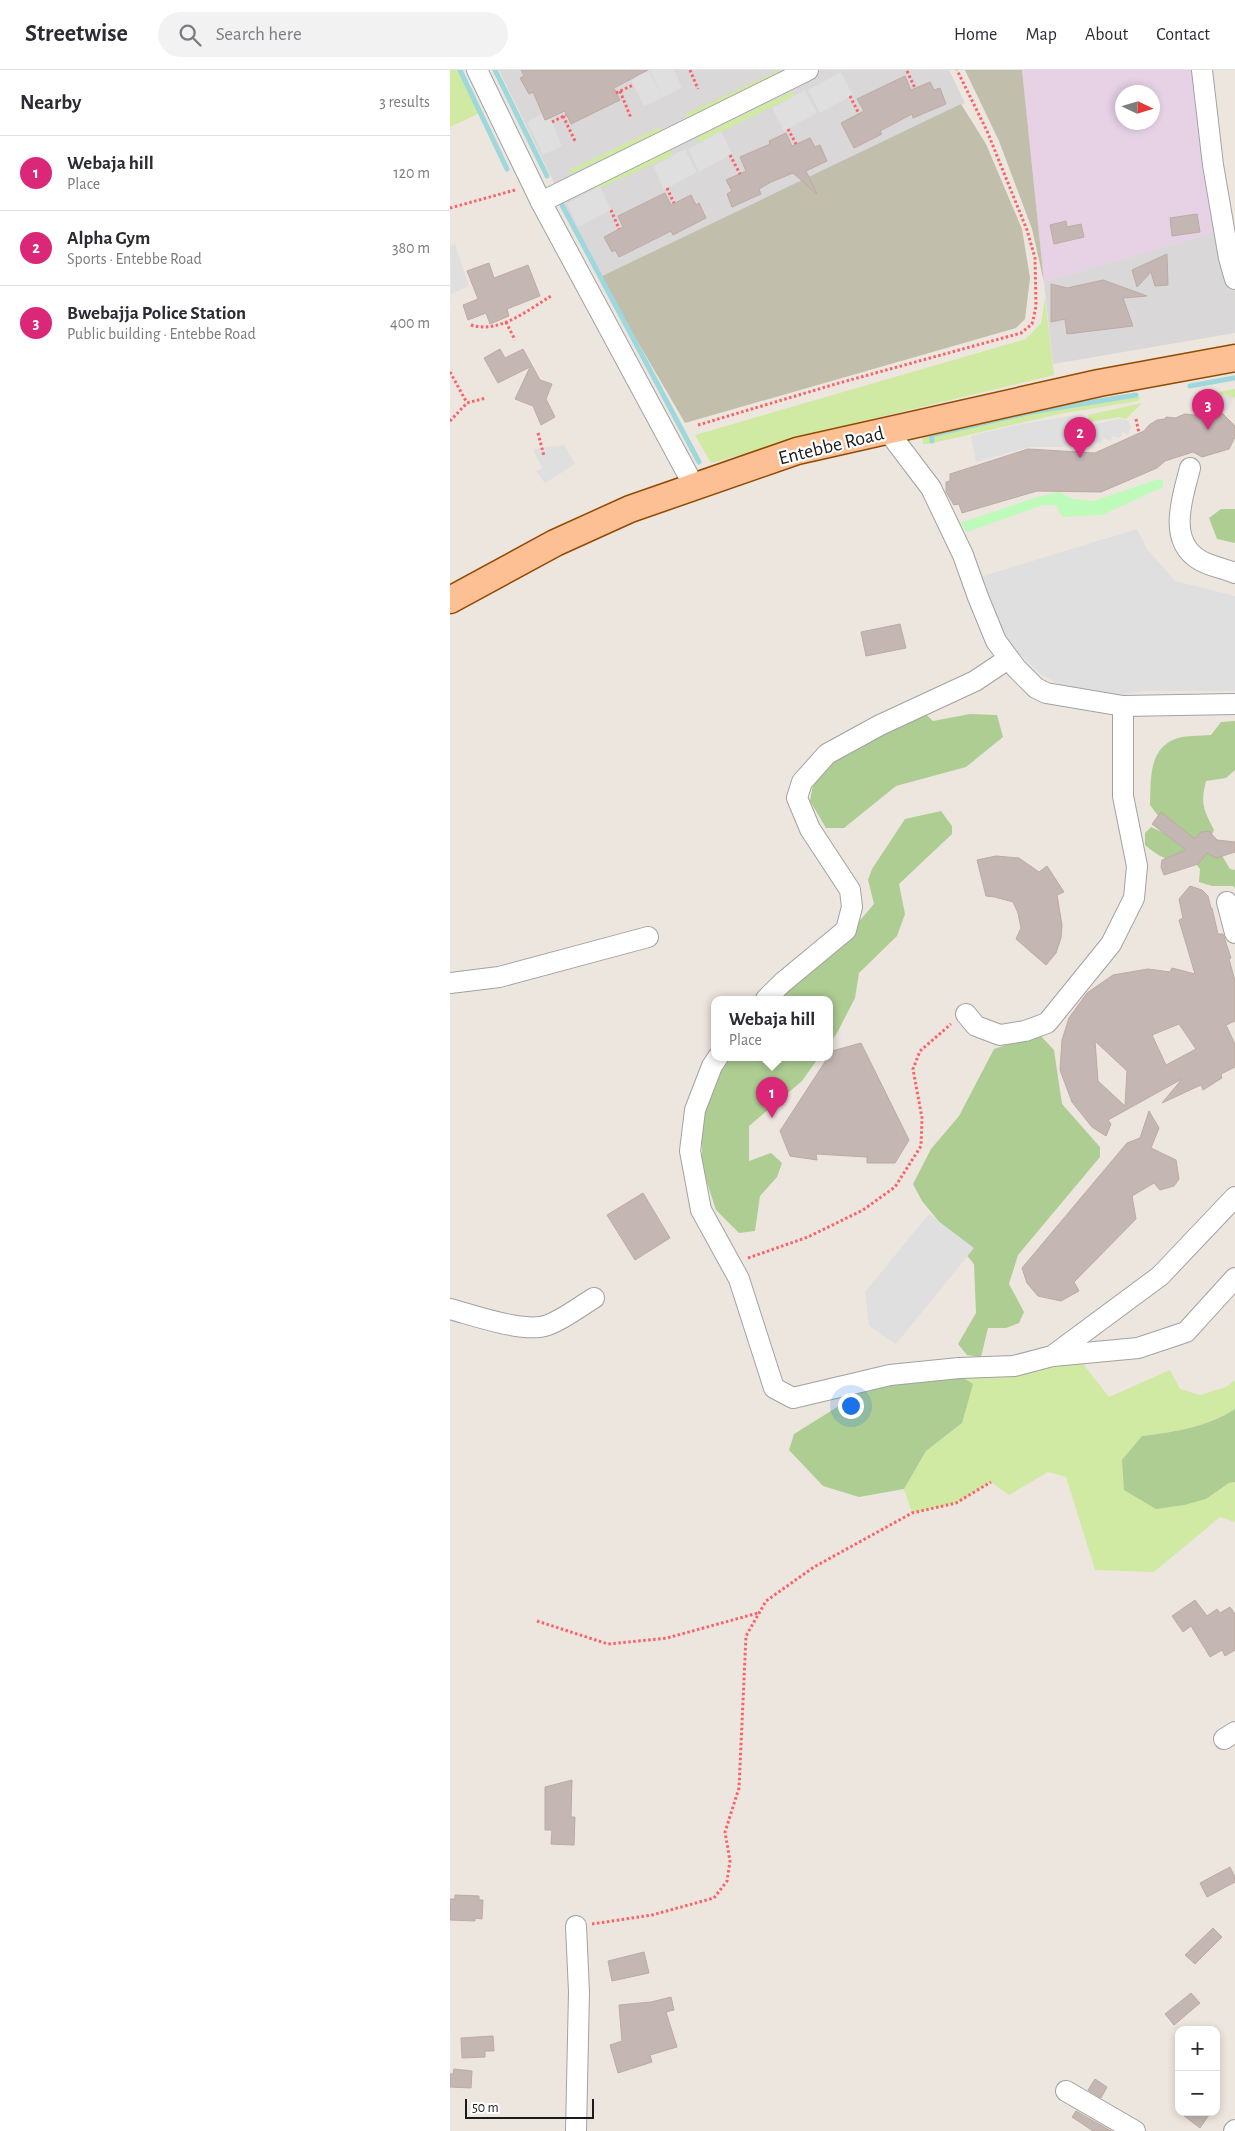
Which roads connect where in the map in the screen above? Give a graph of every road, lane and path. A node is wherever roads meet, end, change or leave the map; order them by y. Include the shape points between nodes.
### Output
1 (477, 70) edge
2 (690, 70) edge
3 (808, 70) edge
4 (957, 70) edge
5 (1202, 70) edge
6 (907, 71) edge
7 (633, 85) dead end
8 (915, 88) dead end
9 (698, 89) dead end
10 (850, 96) dead end
11 (859, 114) dead end
12 (631, 118) dead end
13 (552, 122) dead end
14 (788, 129) dead end
15 (576, 143) dead end
16 (796, 144) dead end
17 (730, 155) dead end
18 (740, 174) dead end
19 (667, 188) dead end
20 (537, 194) junction
21 (674, 203) dead end
22 (450, 208) edge
23 (611, 210) dead end
24 (619, 229) dead end
25 (1235, 279) edge
26 (551, 296) dead end
27 (506, 322) junction
28 (471, 325) dead end
29 (515, 340) dead end
30 (1235, 358) edge
31 (450, 372) edge
32 (486, 398) dead end
33 (467, 403) junction
34 (1136, 419) dead end
35 (450, 421) edge
36 (698, 425) dead end
37 (888, 430) junction
38 (538, 433) dead end
39 (1139, 433) dead end
40 (544, 456) dead end
41 (1190, 468) dead end
42 (694, 486) junction
43 (1235, 572) edge
44 (450, 600) edge
45 (1008, 659) junction
46 (1235, 704) edge
47 (1124, 706) junction
48 (1227, 902) dead end
49 (1235, 933) edge
50 (648, 937) dead end
51 (450, 984) edge
52 (769, 996) edge
53 (966, 1014) joint
54 (715, 1061) edge
55 (1235, 1197) edge
56 (731, 1265) junction
57 (1235, 1278) edge
58 (594, 1298) dead end
59 (450, 1309) edge
60 (1052, 1356) junction
61 (991, 1482) dead end
62 (759, 1613) junction
63 (537, 1621) dead end
64 (576, 1926) joint
65 (1066, 2091) dead end
66 (576, 2131) edge
67 (1135, 2131) edge

1 - 20 street
2 - 9 path
3 - 20 street
4 - 36 path via 987,131 1027,230 1036,276 1032,324 1021,333
5 - 25 street via 1215,173
6 - 8 path
7 - 12 path via 618,92
10 - 11 path
13 - 15 path via 565,116
14 - 16 path
17 - 18 path
19 - 21 path
20 - 22 path
20 - 42 street
23 - 24 path
26 - 27 path
27 - 28 path via 488,328
27 - 29 path
30 - 37 main road, Entebbe Road via 1099,383
31 - 33 path
32 - 33 path
33 - 35 path
34 - 39 path
37 - 42 main road, Entebbe Road via 797,451
37 - 45 street via 932,488 964,555 987,622
38 - 40 path
41 - 43 street via 1179,513 1181,535 1189,551 1199,560
42 - 44 main road, Entebbe Road via 630,509 555,543
45 - 47 street via 1036,688
45 - 52 street via 975,681 880,725 827,754 802,782 798,798 810,829 850,890 852,907 846,930
46 - 47 street
47 - 53 street via 1124,796 1137,866 1134,898 1114,937 1047,1023 1024,1031 1000,1034 976,1026
48 - 49 street
50 - 51 street via 499,978
53 - 56 path via 920,1051 913,1069 922,1118 921,1146 895,1187 863,1210 808,1237
54 - 56 street via 695,1110 690,1150 701,1210
55 - 60 street via 1160,1276
56 - 60 street via 739,1279 774,1388 793,1398 890,1375 1014,1366
57 - 60 street via 1186,1332 1138,1348
58 - 59 street via 547,1326 533,1328
61 - 62 path via 956,1503 912,1513 814,1567 766,1601
62 - 63 path via 667,1638 608,1644
62 - 64 path via 746,1636 739,1788 726,1832 730,1861 727,1881 714,1898 652,1915
64 - 66 street via 579,1992
65 - 67 street

